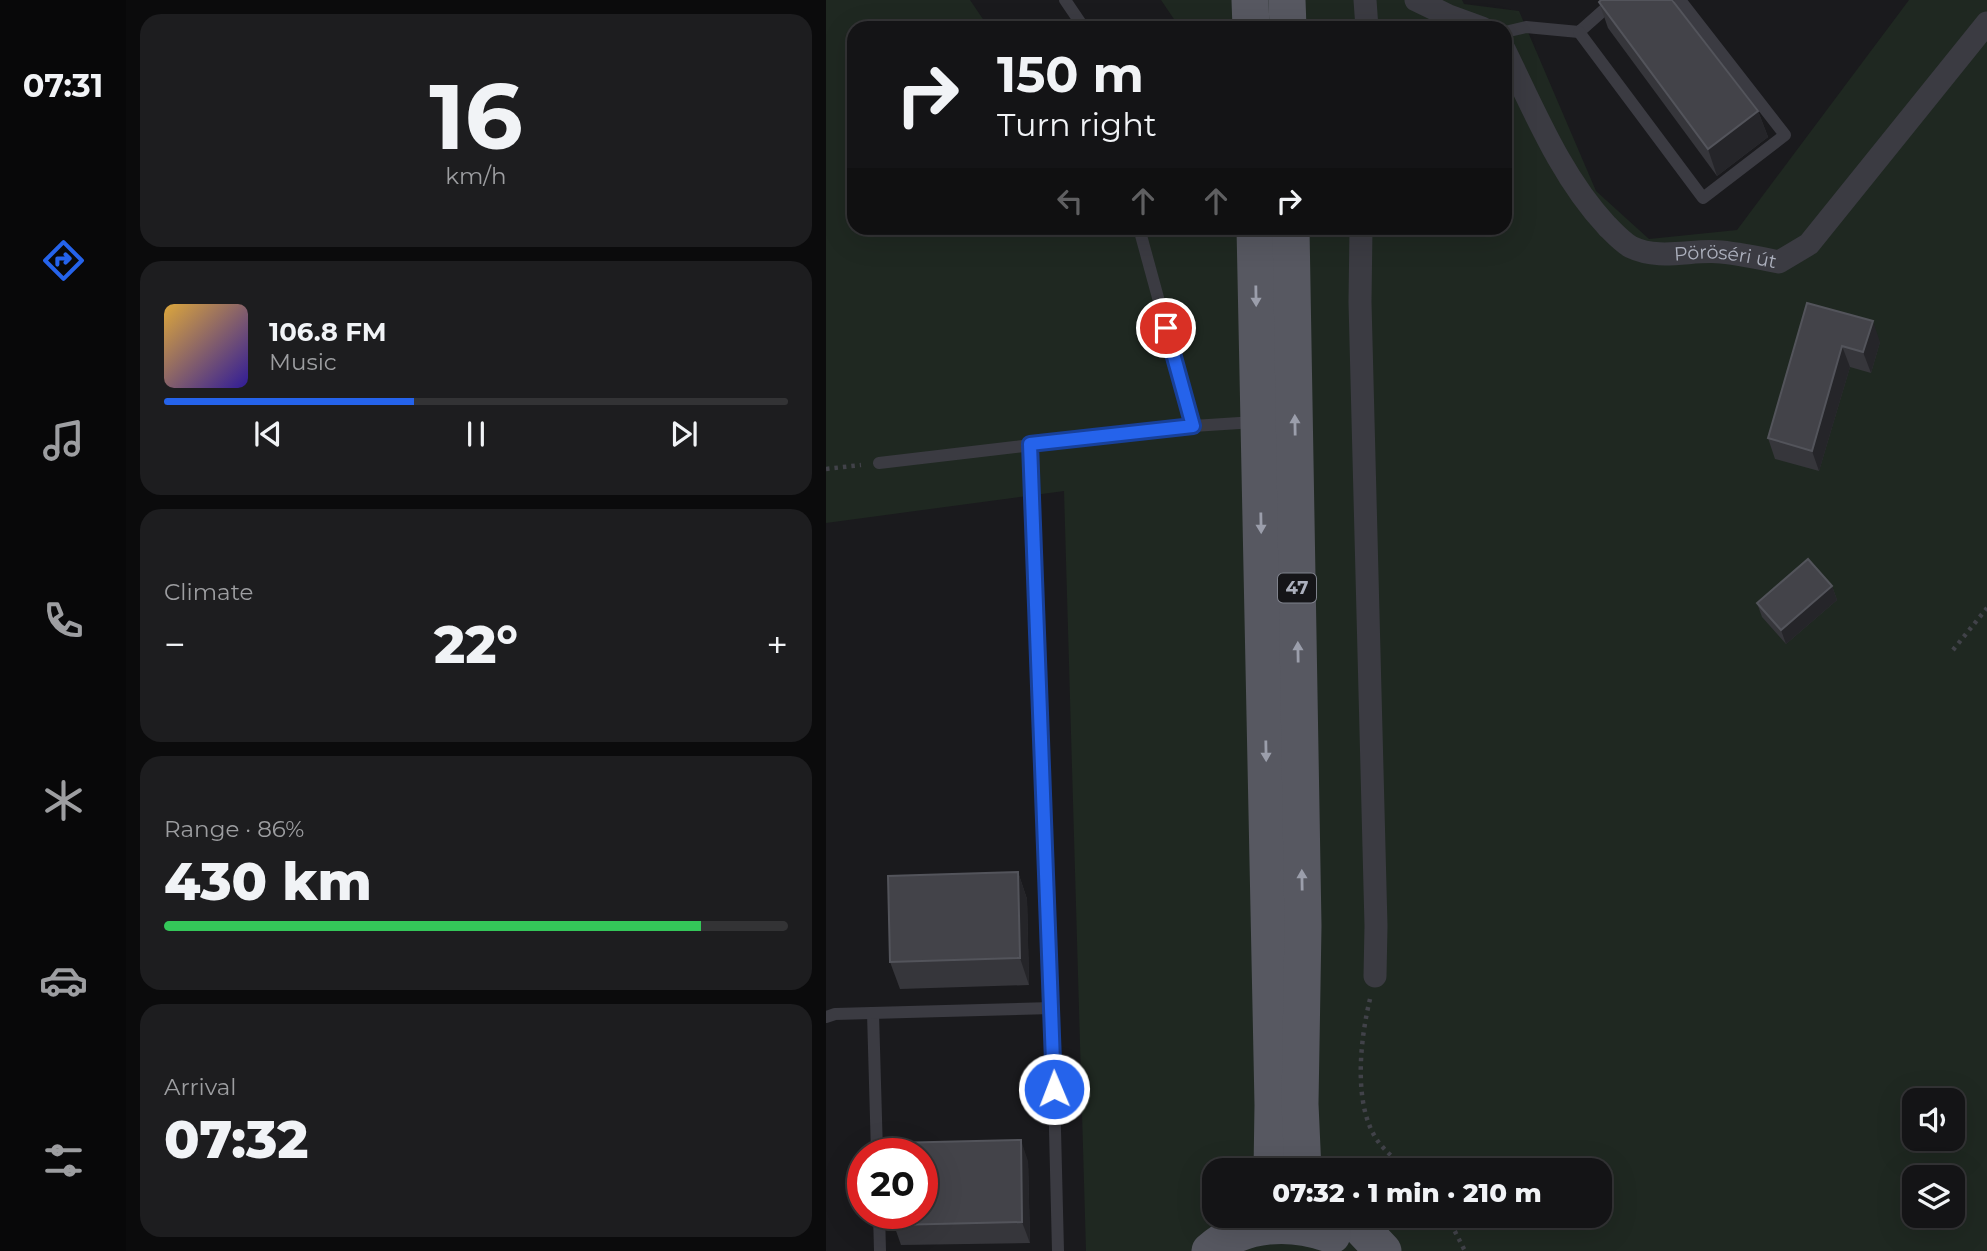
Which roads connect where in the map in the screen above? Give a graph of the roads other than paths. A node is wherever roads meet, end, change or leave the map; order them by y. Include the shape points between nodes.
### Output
1 (1065, 0) edge
2 (1250, 0) edge
3 (1287, 0) edge
4 (1365, 0) edge
5 (1416, 0) edge
6 (1615, 0) edge
7 (1680, 0) edge
8 (1079, 21) edge
9 (1251, 21) edge
10 (1288, 21) edge
11 (1366, 21) edge
12 (1463, 21) edge
13 (1987, 23) edge
14 (1512, 30) edge
15 (1579, 32) junction
16 (1512, 65) edge
17 (1141, 235) edge
18 (1255, 235) edge
19 (1291, 235) edge
20 (1361, 235) edge
21 (1258, 422) junction
22 (1193, 426) junction
23 (1030, 444) junction
24 (879, 463) road end
25 (1286, 949) junction
26 (1375, 976) road end
27 (1052, 1008) junction
28 (873, 1013) junction
29 (826, 1017) edge
30 (877, 1138) edge
31 (1255, 1158) edge
32 (1272, 1158) edge
33 (1302, 1158) edge
34 (1322, 1158) edge
35 (1254, 1228) edge
36 (879, 1229) edge
37 (1337, 1230) edge
38 (880, 1251) edge
39 (1058, 1251) edge
40 (1210, 1251) edge
41 (1383, 1251) edge

1 - 8 lane
2 - 9 main road
3 - 10 main road
4 - 11 street
5 - 12 street
6 - 15 lane
7 - 15 lane via 1784,135 1703,198
13 - 16 street, Pöröséri út via 1809,244 1779,262 1720,251 1670,254 1632,247 1595,213 1574,182
14 - 15 lane via 1526,27
17 - 22 lane
18 -> 21 main road, 47
25 -> 19 main road, 47
20 - 26 street
21 - 22 lane
21 -> 25 main road, 47
22 - 23 lane
23 - 24 lane
23 - 27 lane
25 - 31 main road, 47 via 1255,1105
25 - 32 main road, 47
25 - 33 main road, 47
25 - 34 main road, 47
27 - 28 lane
27 - 39 lane
28 - 29 lane
28 - 30 lane
35 - 37 main road
35 - 40 main road
36 - 38 lane
37 - 41 main road

